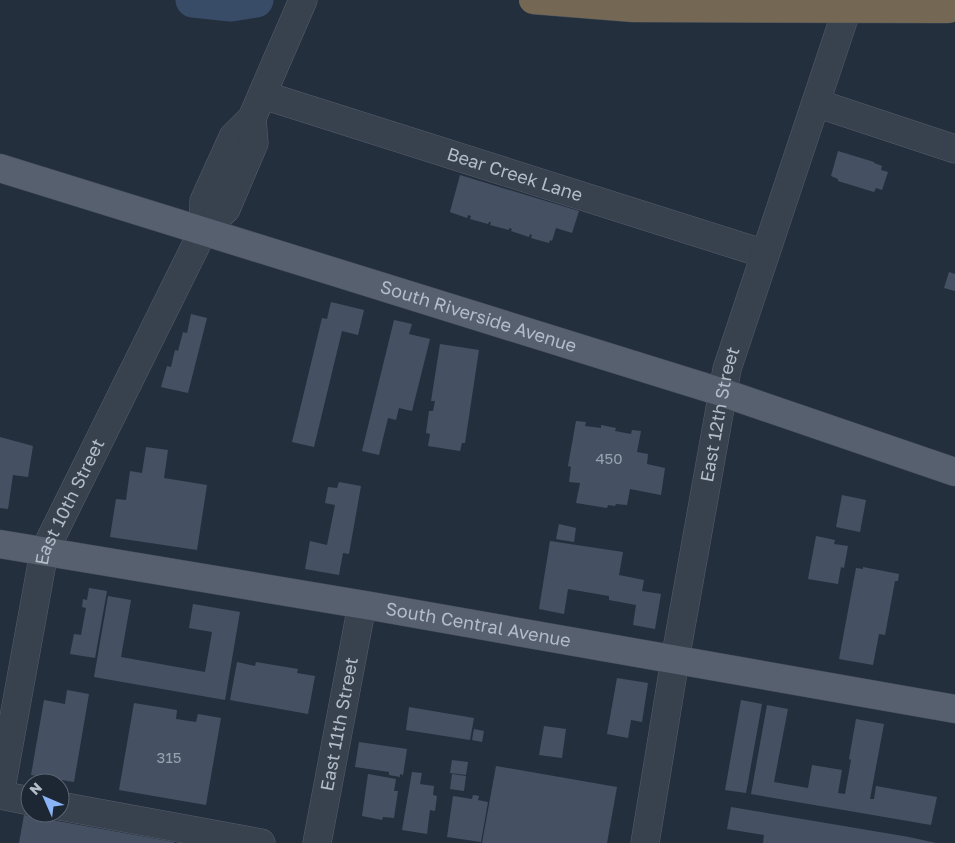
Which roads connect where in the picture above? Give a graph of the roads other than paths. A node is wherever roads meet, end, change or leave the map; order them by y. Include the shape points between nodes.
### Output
1 (303, 0) edge
2 (533, 0) edge
3 (850, 0) edge
4 (949, 9) dead end
5 (816, 103) junction
6 (257, 106) junction
7 (955, 149) edge
8 (0, 168) edge
9 (203, 231) junction
10 (765, 254) junction
11 (724, 393) junction
12 (955, 472) edge
13 (0, 544) edge
14 (44, 552) junction
15 (362, 605) junction
16 (675, 660) junction
17 (955, 709) edge
18 (0, 795) edge
19 (20, 799) edge
20 (70, 808) edge
21 (261, 843) edge
22 (318, 843) edge
23 (645, 843) edge

1 - 6 street, East 10th Street
2 - 4 highway, bridge via 633,8
3 - 5 street, East 12th Street
5 - 7 street
5 - 10 street, East 12th Street
6 - 9 street, East 10th Street via 254,143 226,209
6 - 10 street, Bear Creek Lane
8 - 9 main road, South Riverside Avenue
9 - 11 main road, South Riverside Avenue
9 - 14 street, East 10th Street
10 - 11 street, East 12th Street via 727,369
11 - 12 main road, South Riverside Avenue
11 - 16 street, East 12th Street
13 - 14 main road, South Central Avenue
14 - 15 main road, South Central Avenue
14 - 18 street, East 10th Street
15 - 16 main road, South Central Avenue
15 - 22 street, East 11th Street
16 - 17 main road, South Central Avenue
16 - 23 street, East 12th Street
18 - 19 street
20 - 21 street

